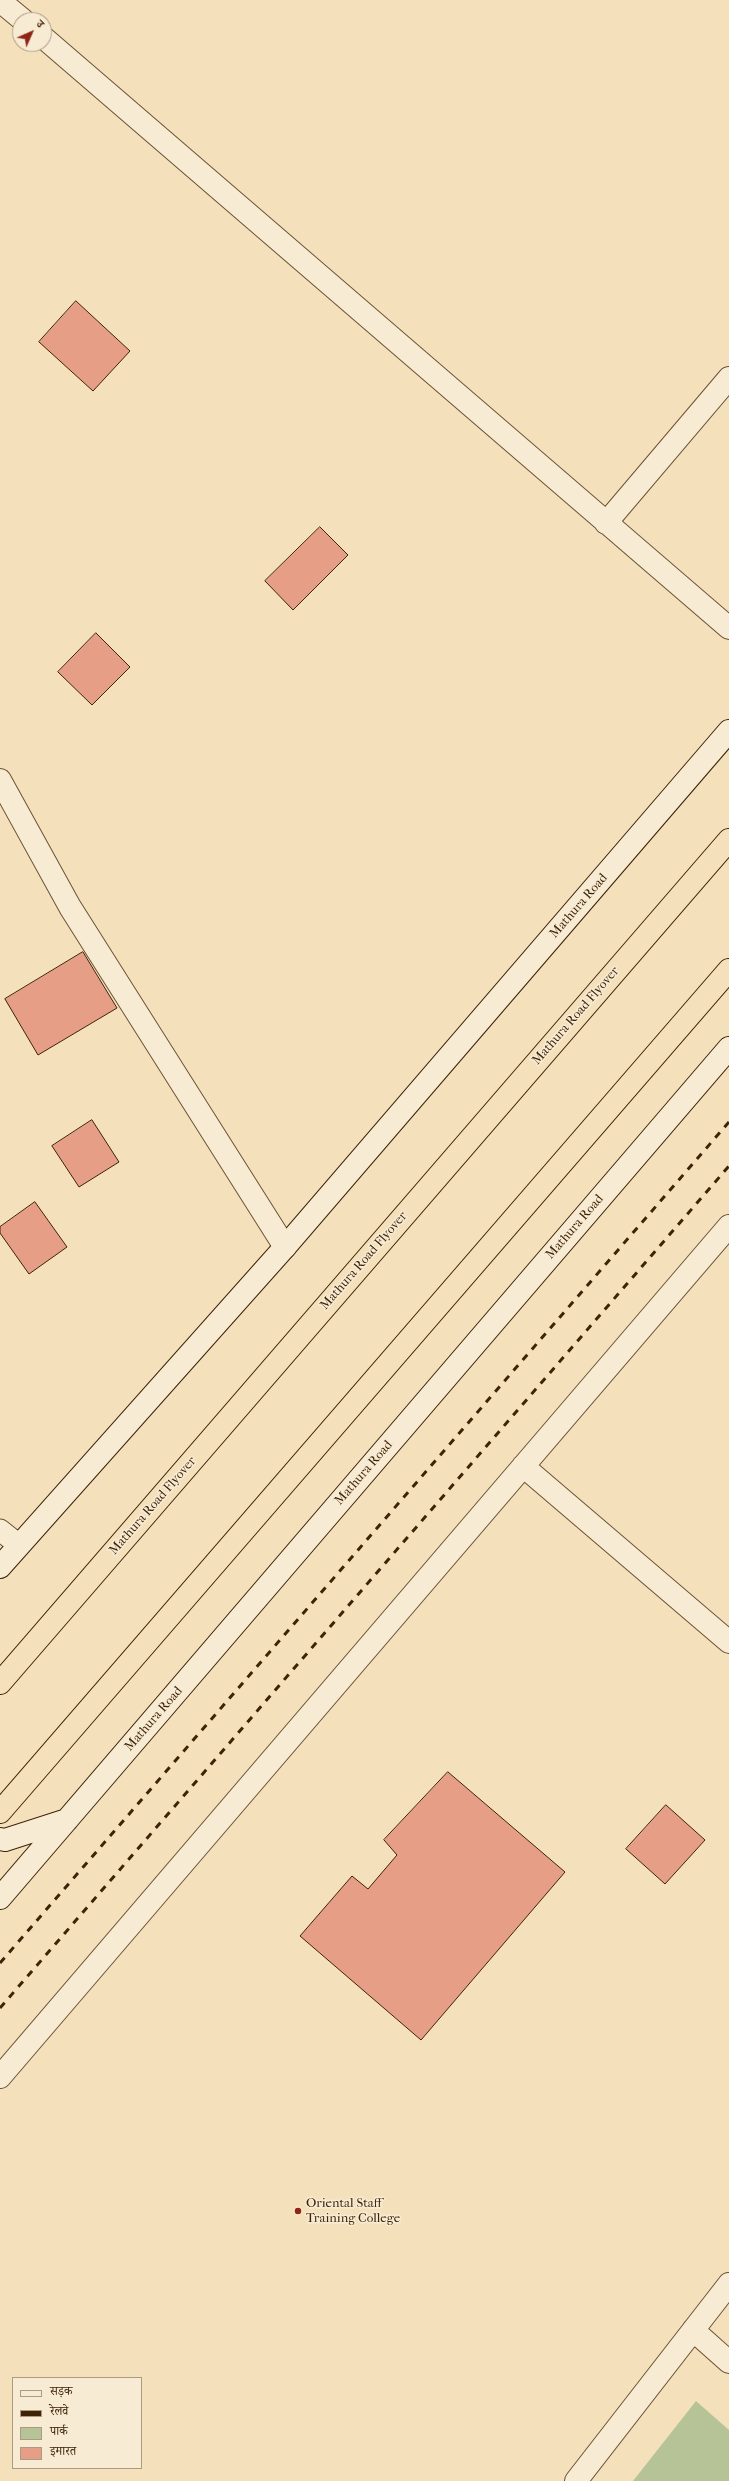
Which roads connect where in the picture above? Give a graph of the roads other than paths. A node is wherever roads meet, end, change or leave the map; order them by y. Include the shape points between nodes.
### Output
1 (0, 1) edge
2 (13, 12) edge
3 (52, 45) edge
4 (729, 378) edge
5 (606, 523) junction
6 (729, 628) edge
7 (729, 731) edge
8 (0, 780) edge
9 (729, 840) edge
10 (729, 970) edge
11 (729, 1048) edge
12 (729, 1226) edge
13 (285, 1247) junction
14 (523, 1466) junction
15 (0, 1530) edge
16 (19, 1545) junction
17 (0, 1567) edge
18 (729, 1642) edge
19 (0, 1683) edge
20 (0, 1812) edge
21 (67, 1820) junction
22 (0, 1839) edge
23 (0, 1898) edge
24 (0, 2076) edge
25 (729, 2284) edge
26 (693, 2330) junction
27 (729, 2362) edge
28 (576, 2481) edge

1 - 2 street
3 - 5 street
4 - 5 street
5 - 6 street
7 - 13 street, Mathura Road
8 - 13 street via 70,907
9 - 19 highway, Mathura Road Flyover
10 - 20 highway
11 - 21 street, Mathura Road
12 - 14 street
13 - 16 street, Mathura Road
14 - 18 street
14 - 24 street
15 - 16 lane
16 - 17 street, Mathura Road
21 - 22 street via 5,1840
21 - 23 street, Mathura Road
25 - 26 street
26 - 27 street
26 - 28 street

